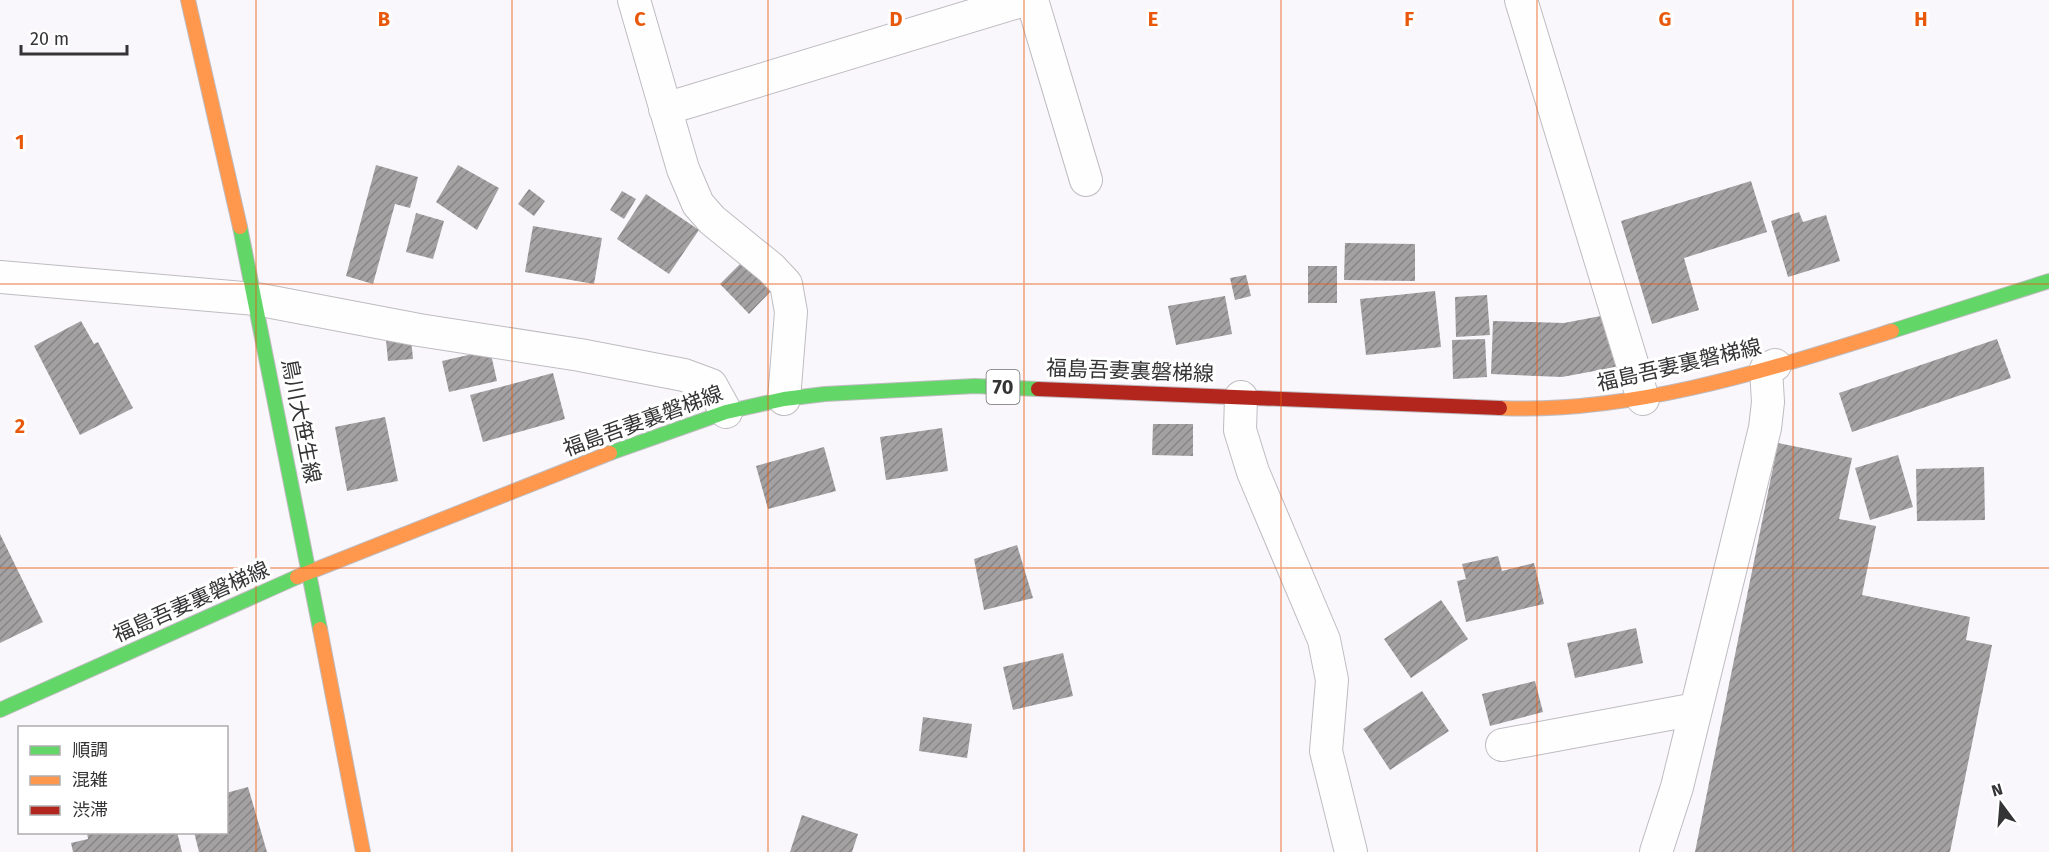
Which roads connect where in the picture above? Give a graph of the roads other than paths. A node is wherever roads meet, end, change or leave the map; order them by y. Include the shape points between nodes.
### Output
1 (188, 0) edge
2 (634, 0) edge
3 (1023, 0) edge
4 (1032, 0) edge
5 (1521, 0) edge
6 (665, 109) junction
7 (1086, 180) dead end
8 (0, 277) edge
9 (2049, 281) edge
10 (256, 299) junction
11 (1775, 365) junction
12 (1241, 397) junction
13 (784, 399) junction
14 (1643, 399) junction
15 (726, 412) junction
16 (309, 572) junction
17 (1696, 709) junction
18 (0, 710) edge
19 (1502, 745) dead end
20 (363, 852) edge
21 (1351, 852) edge
22 (1656, 852) edge

1 - 10 main road, 鳥川大笹生線
2 - 6 street
3 - 6 street
4 - 7 street
5 - 14 street
6 - 13 street via 682,169 698,204 786,284 791,312
8 - 10 street
9 - 11 main road, 福島吾妻裏磐梯線 / 70
10 - 15 street via 684,375 711,385
10 - 16 main road, 鳥川大笹生線
11 - 14 main road, 福島吾妻裏磐梯線 / 70
11 - 17 street via 1766,369 1765,428
12 - 13 main road, 福島吾妻裏磐梯線 / 70 via 975,386
12 - 14 main road, 福島吾妻裏磐梯線 / 70 via 1536,410
12 - 21 street via 1240,430 1252,472 1324,640 1332,680 1326,751
13 - 15 main road, 福島吾妻裏磐梯線 / 70
15 - 16 main road, 福島吾妻裏磐梯線 / 70 via 596,458
16 - 18 main road, 福島吾妻裏磐梯線 / 70
16 - 20 main road, 鳥川大笹生線
17 - 19 street
17 - 22 street

